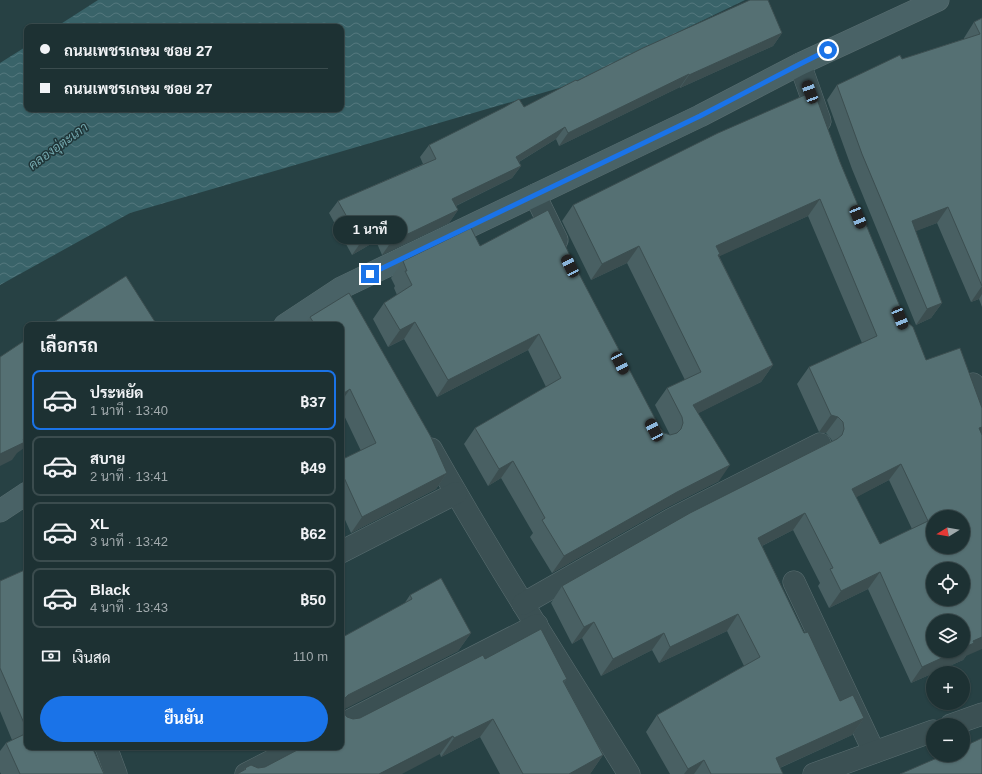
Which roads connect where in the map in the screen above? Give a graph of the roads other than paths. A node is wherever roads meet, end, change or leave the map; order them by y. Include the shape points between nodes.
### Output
1 (938, 0) edge
2 (800, 64) junction
3 (827, 140) edge
4 (535, 195) junction
5 (566, 259) edge
6 (291, 322) edge
7 (973, 384) edge
8 (982, 407) edge
9 (422, 432) edge
10 (820, 444) dead end
11 (456, 493) junction
12 (24, 495) edge
13 (0, 511) edge
14 (344, 550) edge
15 (794, 582) dead end
16 (523, 604) junction
17 (537, 625) junction
18 (982, 714) edge
19 (970, 718) edge
20 (344, 723) edge
21 (926, 733) edge
22 (107, 750) edge
23 (293, 750) edge
24 (874, 752) junction
25 (116, 774) edge
26 (246, 774) edge
27 (629, 774) edge
28 (814, 774) edge

1 - 2 street
2 - 3 street
2 - 4 street via 700,116
4 - 5 street
4 - 6 street
7 - 8 street
9 - 11 street
10 - 16 street via 672,520
11 - 14 street
11 - 16 street
12 - 13 street
15 - 24 street
16 - 17 street
17 - 20 street
17 - 27 street
18 - 19 street
21 - 24 street
22 - 25 street
23 - 26 street
24 - 28 street

